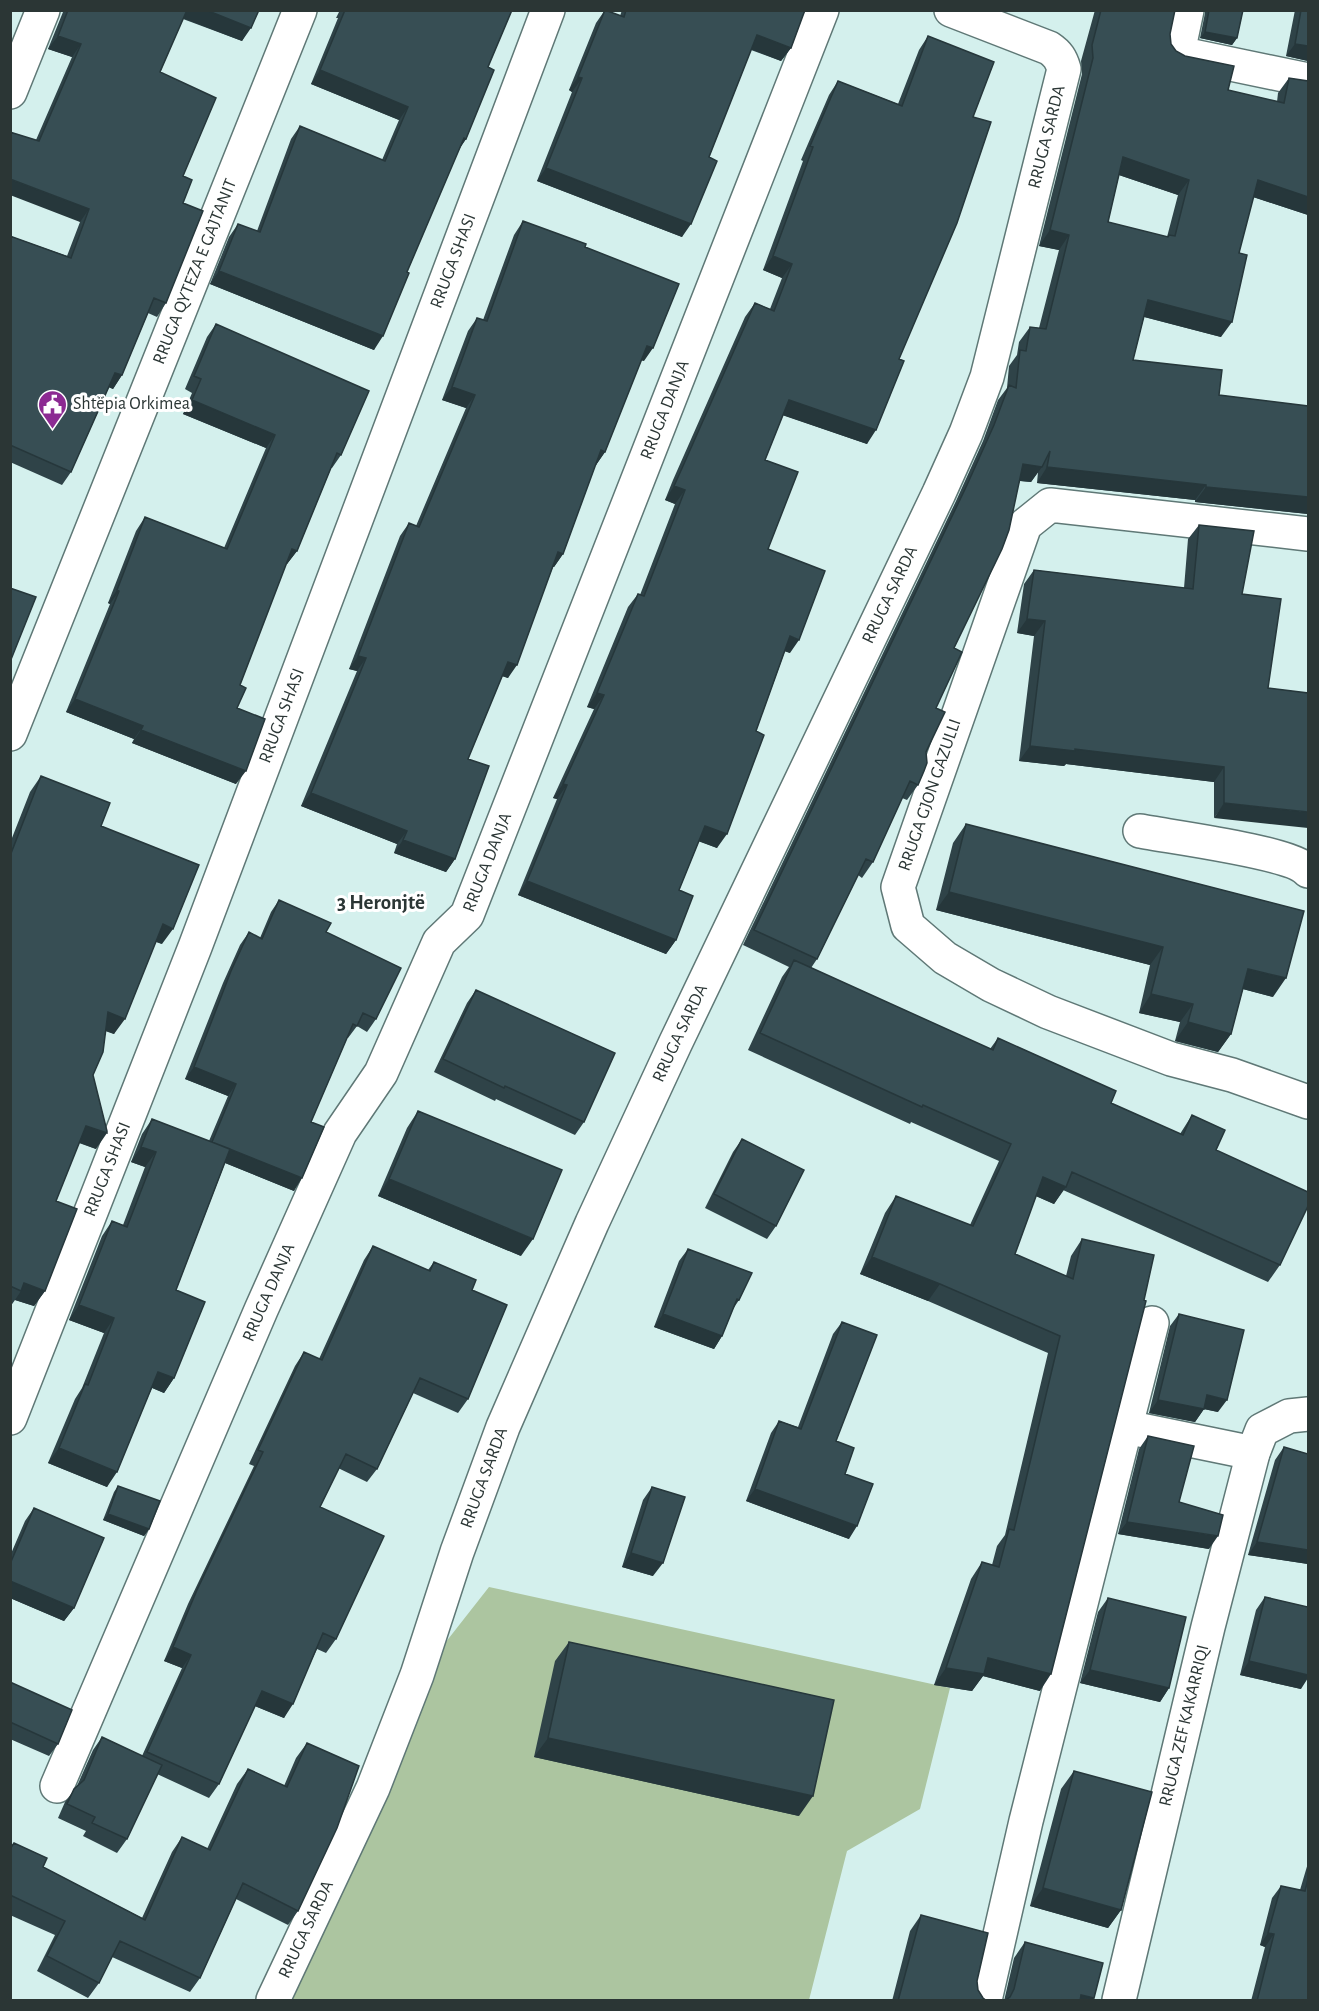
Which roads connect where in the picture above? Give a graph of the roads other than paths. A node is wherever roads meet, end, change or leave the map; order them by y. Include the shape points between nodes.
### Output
1 (43, 10) edge
2 (300, 10) edge
3 (548, 10) edge
4 (822, 10) edge
5 (951, 10) edge
6 (1187, 10) edge
7 (1308, 80) edge
8 (10, 92) edge
9 (1308, 534) edge
10 (10, 734) edge
11 (1140, 831) dead end
12 (1308, 871) edge
13 (1308, 1101) edge
14 (1152, 1323) dead end
15 (1308, 1414) edge
16 (10, 1418) edge
17 (1126, 1427) junction
18 (1253, 1453) junction
19 (57, 1786) dead end
20 (273, 2001) edge
21 (985, 2001) edge
22 (1119, 2001) edge

1 - 8 street
2 - 10 street, RRUGA QYTEZA E GAJTANIT
3 - 16 street, RRUGA SHASI via 195,947
4 - 19 street, RRUGA DANJA via 468,915 439,942 381,1073 340,1133
5 - 20 street, RRUGA SARDA via 1049,48 1057,53 1064,69 987,377 939,493 675,1044 502,1427 417,1675 372,1788
6 - 7 street via 1178,53
9 - 13 street, RRUGA GJON GAZULLI via 1050,505 1025,525 898,887 908,926 945,958 991,985 1048,1012 1171,1059
11 - 12 street via 1275,855
14 - 17 street
15 - 18 street, RRUGA ZEF KAKARRIQI via 1289,1416 1262,1430
17 - 18 street
17 - 21 street via 1026,1821
18 - 22 street, RRUGA ZEF KAKARRIQI

